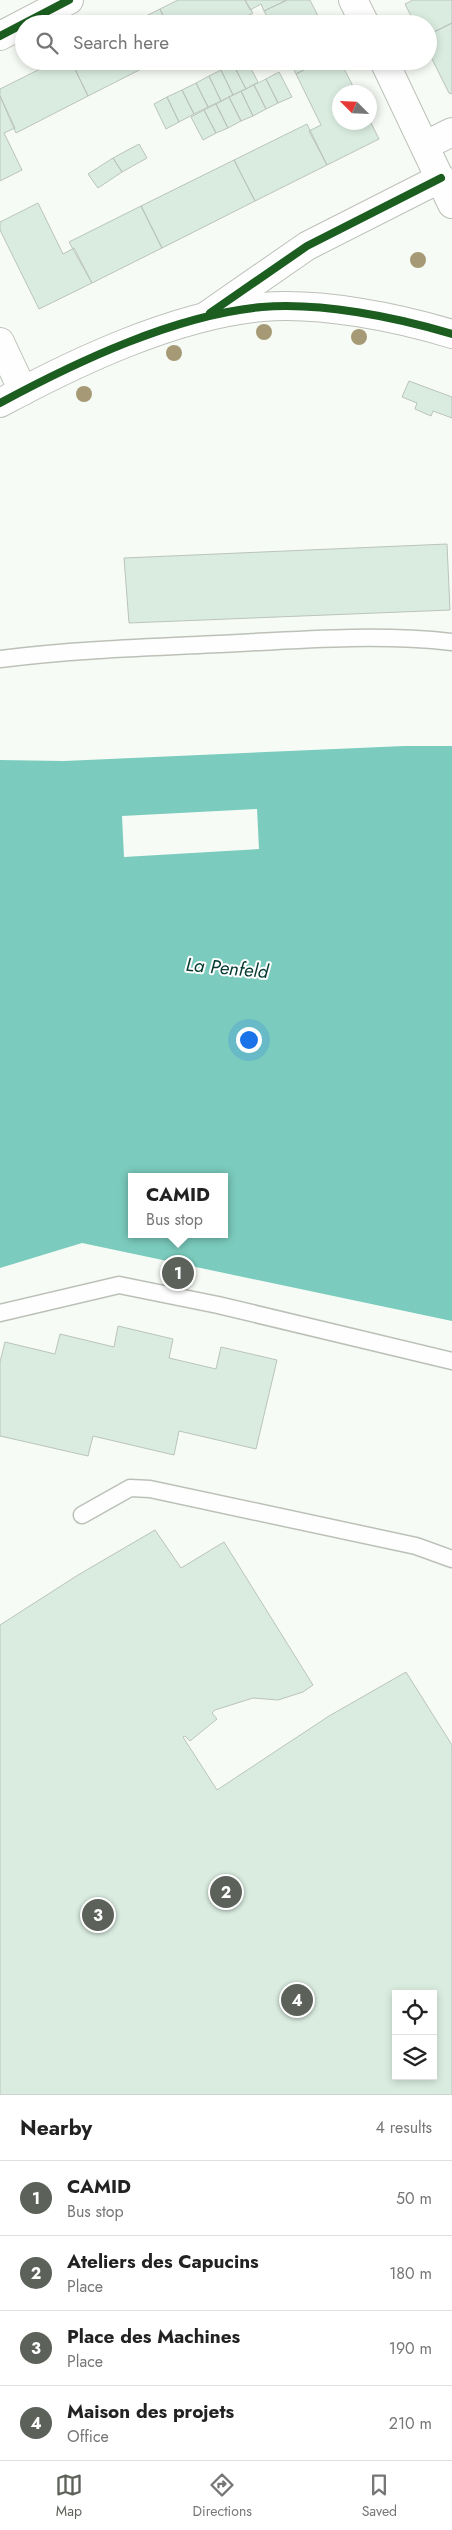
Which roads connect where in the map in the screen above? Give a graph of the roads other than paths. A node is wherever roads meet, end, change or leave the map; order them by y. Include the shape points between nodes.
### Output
1 (70, 0) edge
2 (353, 0) edge
3 (41, 15) edge
4 (360, 15) edge
5 (15, 28) edge
6 (0, 36) edge
7 (388, 70) edge
8 (452, 132) edge
9 (426, 145) junction
10 (440, 178) junction
11 (452, 204) edge
12 (206, 316) junction
13 (452, 334) edge
14 (0, 342) edge
15 (11, 397) edge
16 (452, 642) edge
17 (0, 659) edge
18 (0, 1313) edge
19 (452, 1361) edge
20 (82, 1515) dead end
21 (452, 1559) edge

1 - 3 street
2 - 4 street
5 - 6 street
7 - 9 street
8 - 9 street
9 - 10 street
10 - 11 street
10 - 12 street via 307,246
12 - 13 street via 262,307 307,307 413,322
12 - 15 street via 82,362
14 - 15 street
16 - 17 lane via 420,638 298,640 64,651
18 - 19 lane via 119,1285 228,1307
20 - 21 lane via 130,1488 150,1489 416,1546

